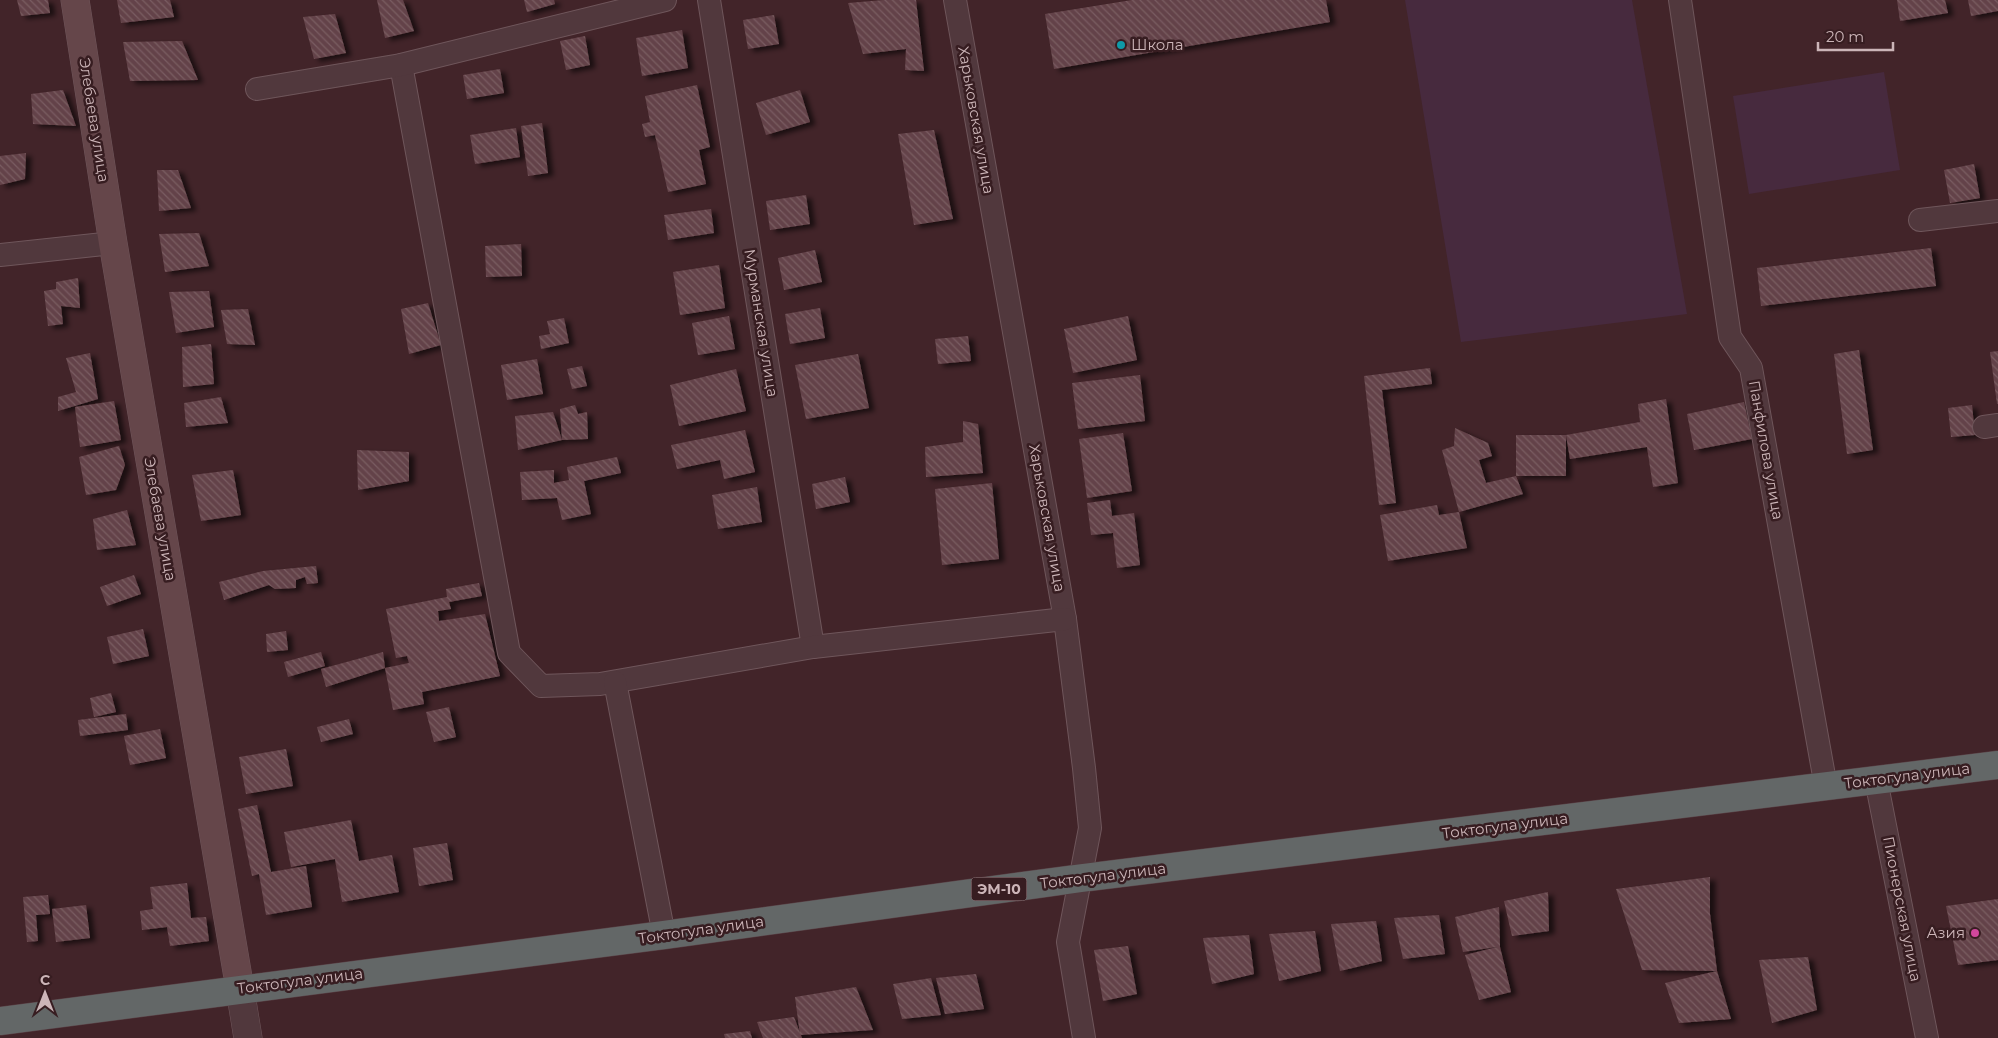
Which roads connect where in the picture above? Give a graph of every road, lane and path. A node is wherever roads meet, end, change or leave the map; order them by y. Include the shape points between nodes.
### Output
1 (75, 0) edge
2 (665, 0) edge
3 (708, 0) edge
4 (955, 0) edge
5 (1680, 0) edge
6 (401, 65) junction
7 (257, 89) dead end
8 (1998, 211) edge
9 (1920, 220) dead end
10 (113, 243) junction
11 (0, 255) edge
12 (1065, 619) junction
13 (813, 647) junction
14 (615, 682) junction
15 (1998, 765) edge
16 (1876, 780) junction
17 (1826, 787) junction
18 (1082, 878) junction
19 (664, 935) junction
20 (240, 989) junction
21 (0, 1021) edge
22 (248, 1038) edge
23 (1084, 1038) edge
24 (1927, 1038) edge

1 - 10 main road, Элебаева улица
2 - 6 street
3 - 13 street, Мурманская улица
4 - 12 street, Харьковская улица
5 - 17 street, Панфилова улица via 1730,337 1751,368
6 - 7 street
6 - 14 street via 509,653 541,686
8 - 9 street
10 - 11 street
10 - 20 main road, Элебаева улица
12 - 13 street
12 - 18 street, Харьковская улица via 1090,828
13 - 14 street
14 - 19 street
15 - 16 highway, Токтогула улица / ЭМ-10
16 - 17 highway, Токтогула улица / ЭМ-10
16 - 24 street, Пионерская улица
17 - 18 highway, Токтогула улица / ЭМ-10
18 - 19 highway, Токтогула улица / ЭМ-10
18 - 23 street, Харьковская улица via 1068,942
19 - 20 highway, Токтогула улица / ЭМ-10
20 - 21 highway, Токтогула улица / ЭМ-10
20 - 22 street, Элебаева улица

